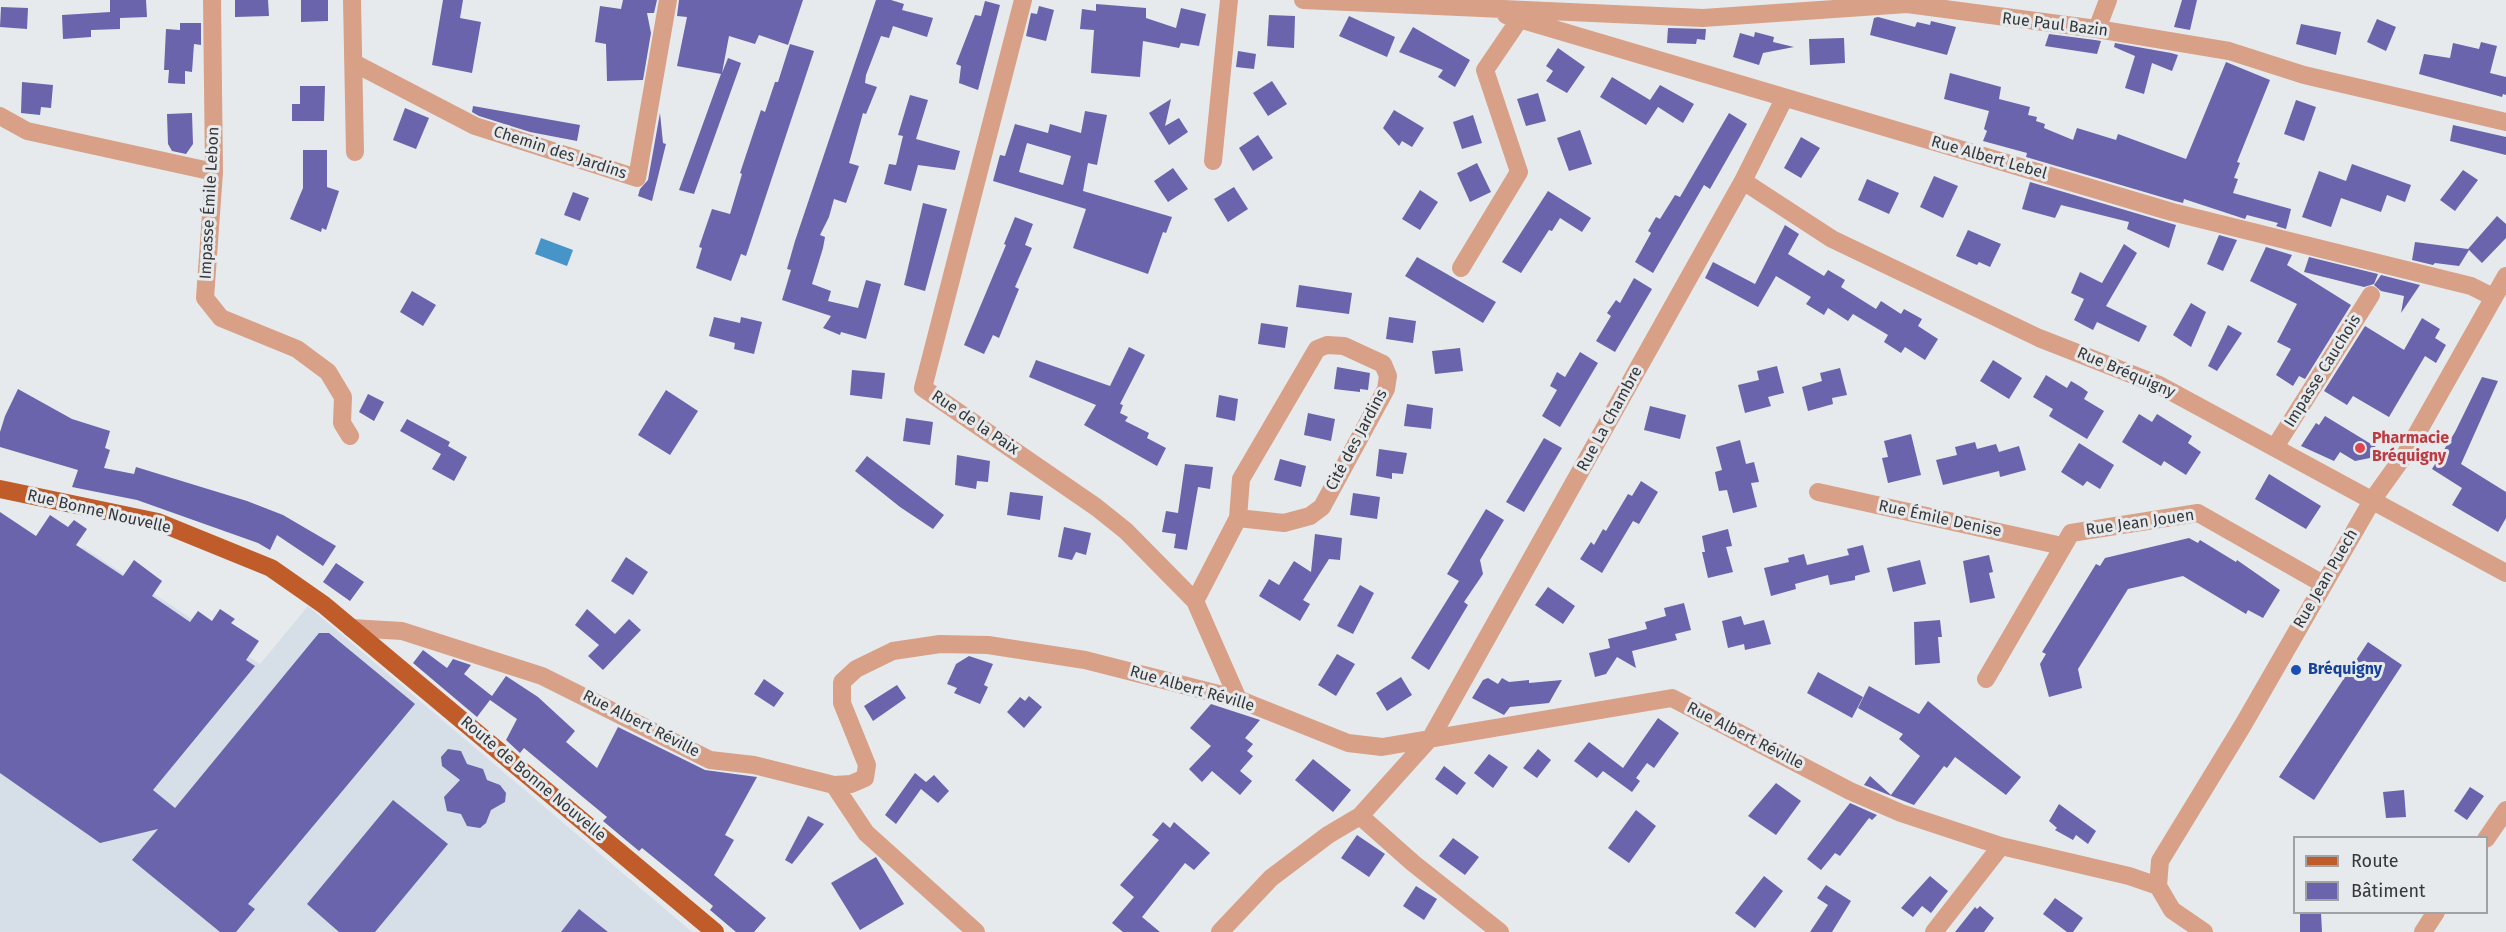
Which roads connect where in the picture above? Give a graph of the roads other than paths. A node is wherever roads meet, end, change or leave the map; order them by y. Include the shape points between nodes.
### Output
1 (212, 0) edge
2 (352, 0) edge
3 (668, 0) edge
4 (1023, 0) edge
5 (1229, 0) edge
6 (1303, 0) edge
7 (2108, 0) edge
8 (1908, 2) edge
9 (1490, 4) edge
10 (1519, 20) junction
11 (2097, 29) junction
12 (354, 63) junction
13 (1784, 99) junction
14 (0, 116) edge
15 (2506, 122) edge
16 (354, 152) dead end
17 (1213, 160) dead end
18 (214, 172) junction
19 (1743, 181) junction
20 (1461, 268) dead end
21 (2505, 279) edge
22 (2371, 295) dead end
23 (2493, 297) junction
24 (350, 436) dead end
25 (2275, 447) junction
26 (0, 489) edge
27 (1818, 492) dead end
28 (2373, 499) junction
29 (1238, 518) junction
30 (2062, 546) junction
31 (2504, 572) edge
32 (2323, 584) junction
33 (1196, 601) junction
34 (351, 628) junction
35 (1986, 679) dead end
36 (1238, 699) junction
37 (1432, 736) junction
38 (834, 785) junction
39 (2506, 810) edge
40 (1360, 816) junction
41 (2488, 837) edge
42 (2001, 846) junction
43 (2158, 886) junction
44 (2435, 914) edge
45 (715, 932) edge
46 (976, 932) edge
47 (1220, 932) edge
48 (1500, 932) edge
49 (1934, 932) edge
50 (2204, 932) edge
51 (2423, 932) edge

1 - 18 street, Impasse Émile Lebon
2 - 12 street
3 - 12 street, Chemin des Jardins via 637,178 475,126
4 - 33 street, Rue de la Paix via 923,388 1096,507 1126,531
5 - 17 street
6 - 9 street, Rue Paul Bazin
7 - 11 street
8 - 9 street, Rue Paul Bazin via 1703,18
8 - 11 street, Rue Paul Bazin
9 - 10 street, Rue Albert Lebel
10 - 13 street, Rue Albert Lebel
10 - 20 street via 1485,70 1520,172
11 - 15 street, Rue Paul Bazin via 2229,51 2304,75
12 - 16 street
13 - 19 street, Rue La Chambre
13 - 23 street, Rue Albert Lebel via 2172,212 2471,286
14 - 18 street via 27,131
18 - 24 street, Impasse Émile Lebon via 205,298 221,318 297,349 328,372 343,397 342,423
19 - 25 street, Rue Bréquigny via 1832,239 2039,338 2159,385
19 - 37 street, Rue La Chambre
21 - 23 street, Rue Jean Puech
22 - 25 street, Impasse Cauchois
23 - 28 street, Rue Jean Puech via 2406,453
25 - 28 street, Rue Bréquigny
26 - 34 main road, Rue Bonne Nouvelle via 158,522 271,568
27 - 30 street, Rue Émile Denise
28 - 31 street, Rue Bréquigny
28 - 32 street, Rue Jean Puech
29 - 29 street, Cité des Jardins via 1241,479 1317,349 1344,346 1383,364 1388,376 1386,389 1322,507 1310,516 1284,523
29 - 33 street, Cité des Jardins
30 - 32 street, Rue Jean Jouen via 2071,533 2198,513
30 - 35 street, Rue Jean Jouen
32 - 43 street, Rue Jean Puech via 2160,861
33 - 36 street, Rue de la Paix
34 - 38 street, Rue Albert Réville via 402,631 542,676 710,760 754,765
34 - 45 main road, Route de Bonne Nouvelle
36 - 37 street, Rue Albert Réville via 1348,744 1382,747
36 - 38 street, Rue Albert Réville via 1085,660 988,645 940,644 893,651 856,669 842,682 842,703 867,765 865,778
37 - 40 street, Rue La Chambre
37 - 42 street, Rue Albert Réville via 1672,698 1850,791 1901,813
38 - 46 street via 866,833
39 - 41 street
40 - 47 street, Rue La Chambre via 1271,878
40 - 48 street
42 - 43 street, Rue Albert Réville
42 - 49 street
43 - 50 street via 2172,910
44 - 51 street

